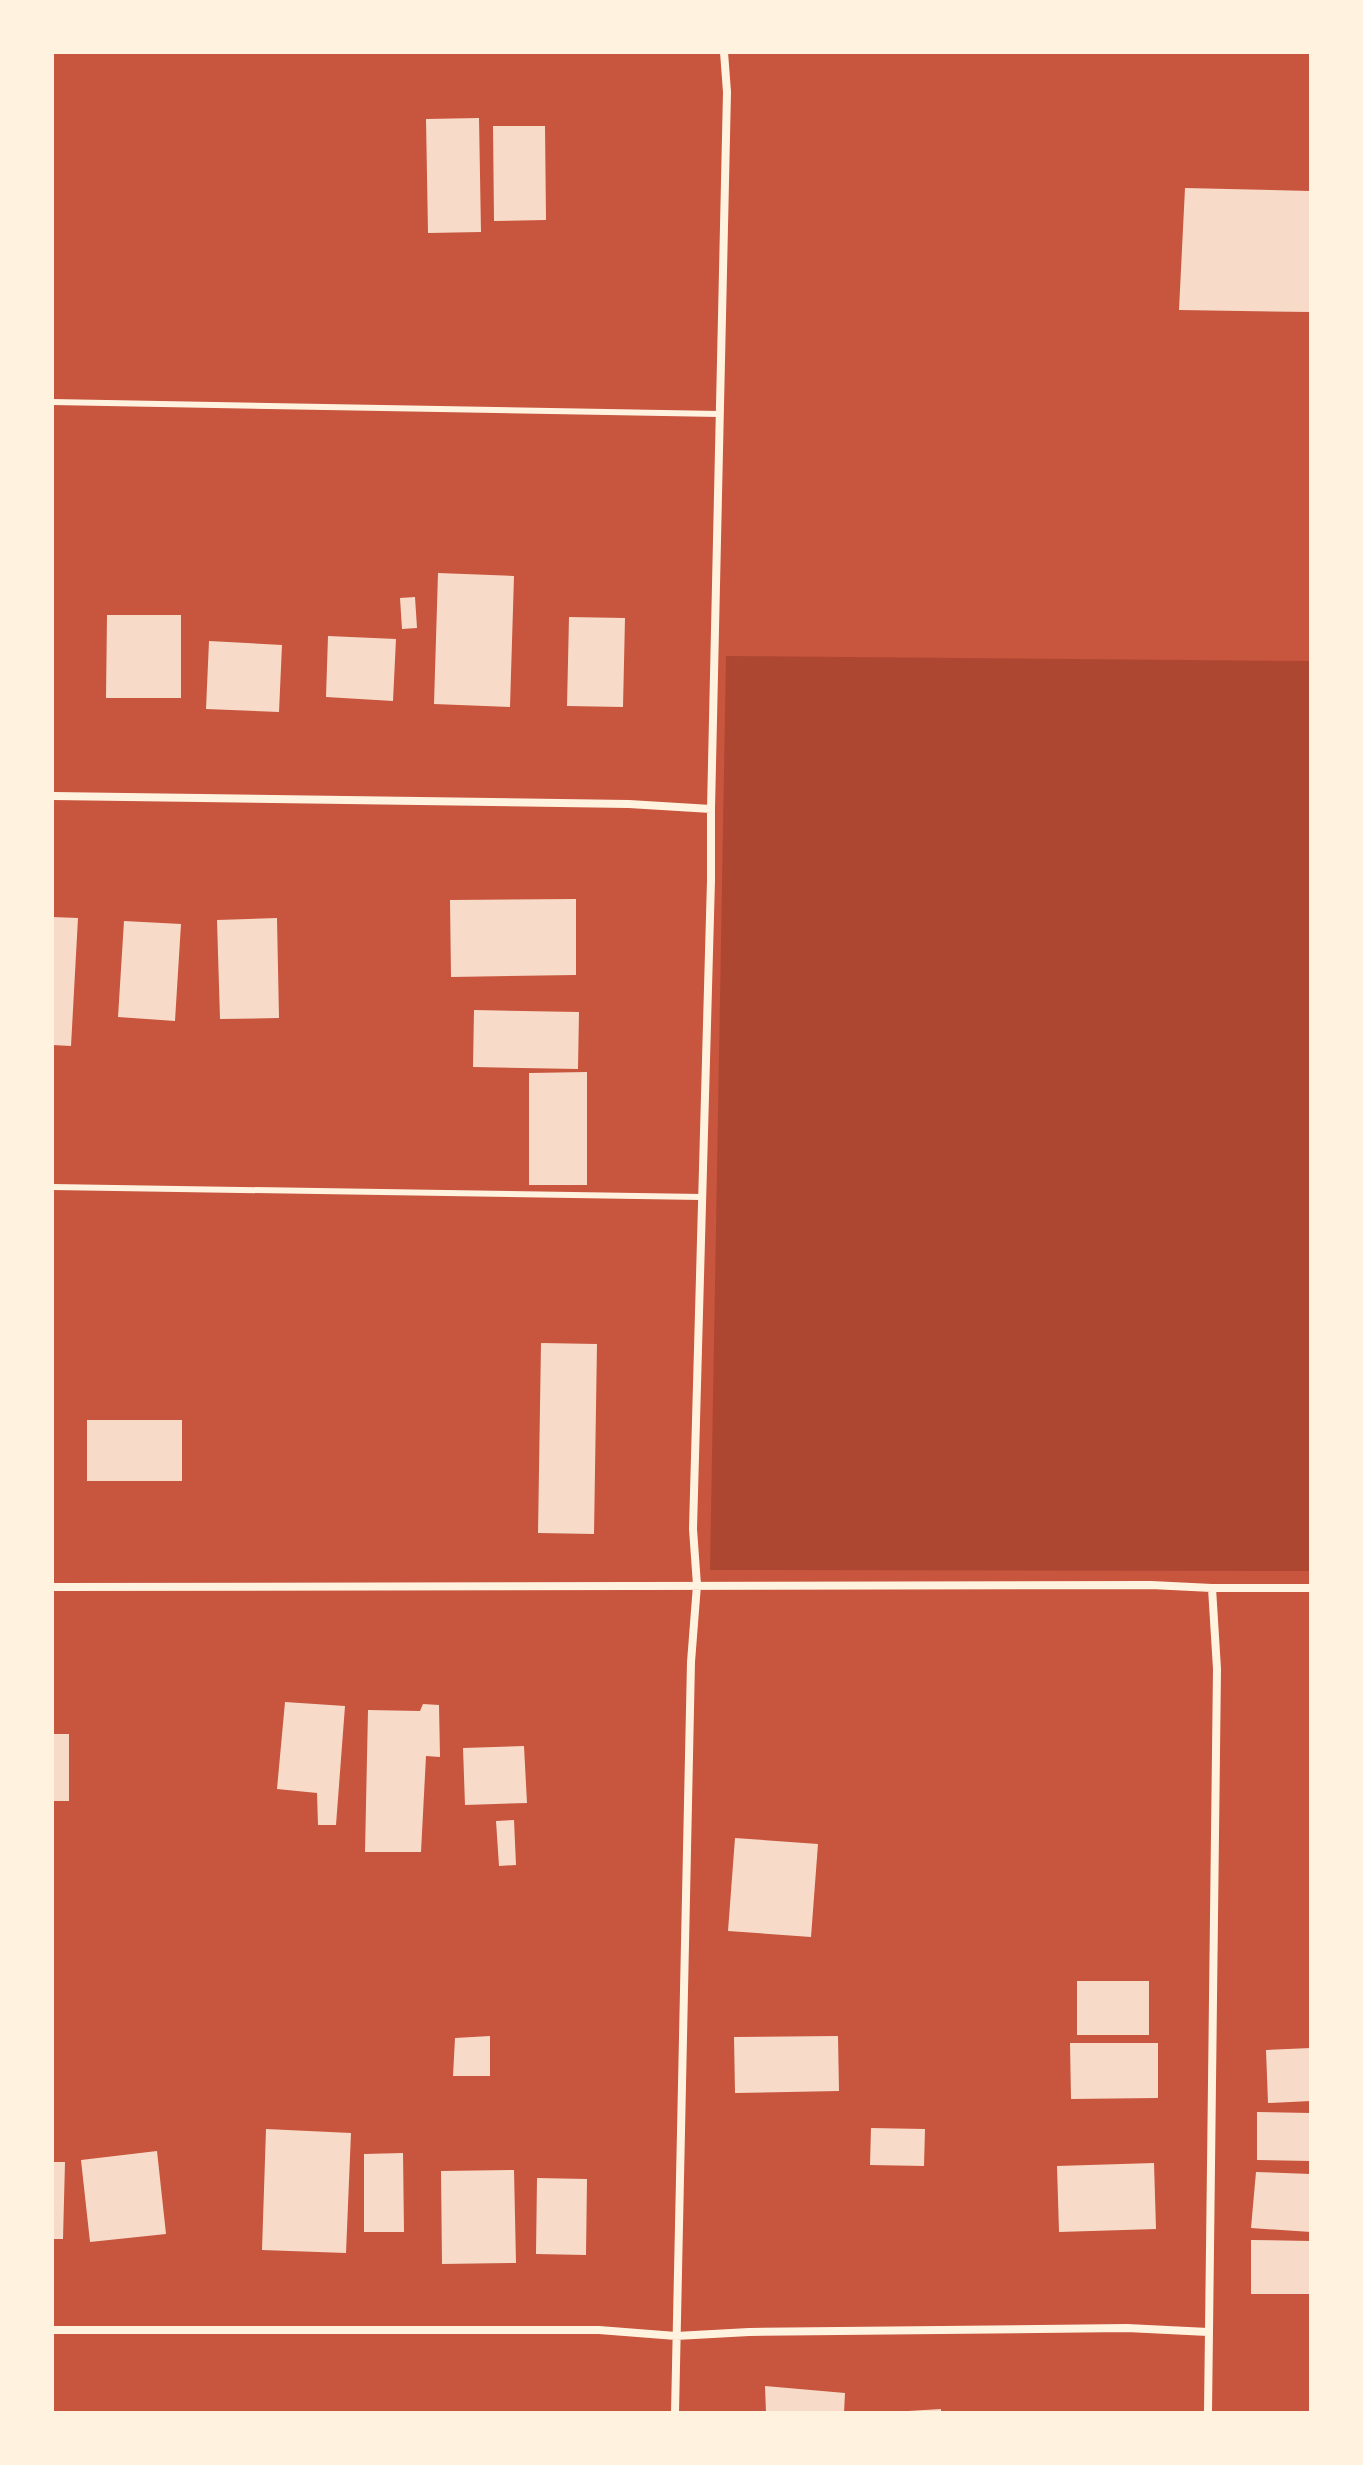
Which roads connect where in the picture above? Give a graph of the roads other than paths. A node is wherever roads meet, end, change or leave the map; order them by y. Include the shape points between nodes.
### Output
1 (724, 52) edge
2 (52, 402) edge
3 (720, 414) junction
4 (52, 796) edge
5 (711, 809) junction
6 (52, 1187) edge
7 (702, 1197) junction
8 (697, 1585) junction
9 (52, 1587) edge
10 (1212, 1588) junction
11 (1311, 1588) edge
12 (52, 2330) edge
13 (1208, 2332) junction
14 (676, 2336) junction
15 (675, 2413) edge
16 (1208, 2413) edge

1 - 3 street
2 - 3 lane
3 - 5 street
4 - 5 street
5 - 7 street
6 - 7 lane
7 - 8 street via 693,1529
8 - 9 street
8 - 10 street
8 - 14 street
10 - 11 street
10 - 13 street via 1217,1669
12 - 14 street via 599,2330
13 - 14 street via 1127,2328
13 - 16 street
14 - 15 street

